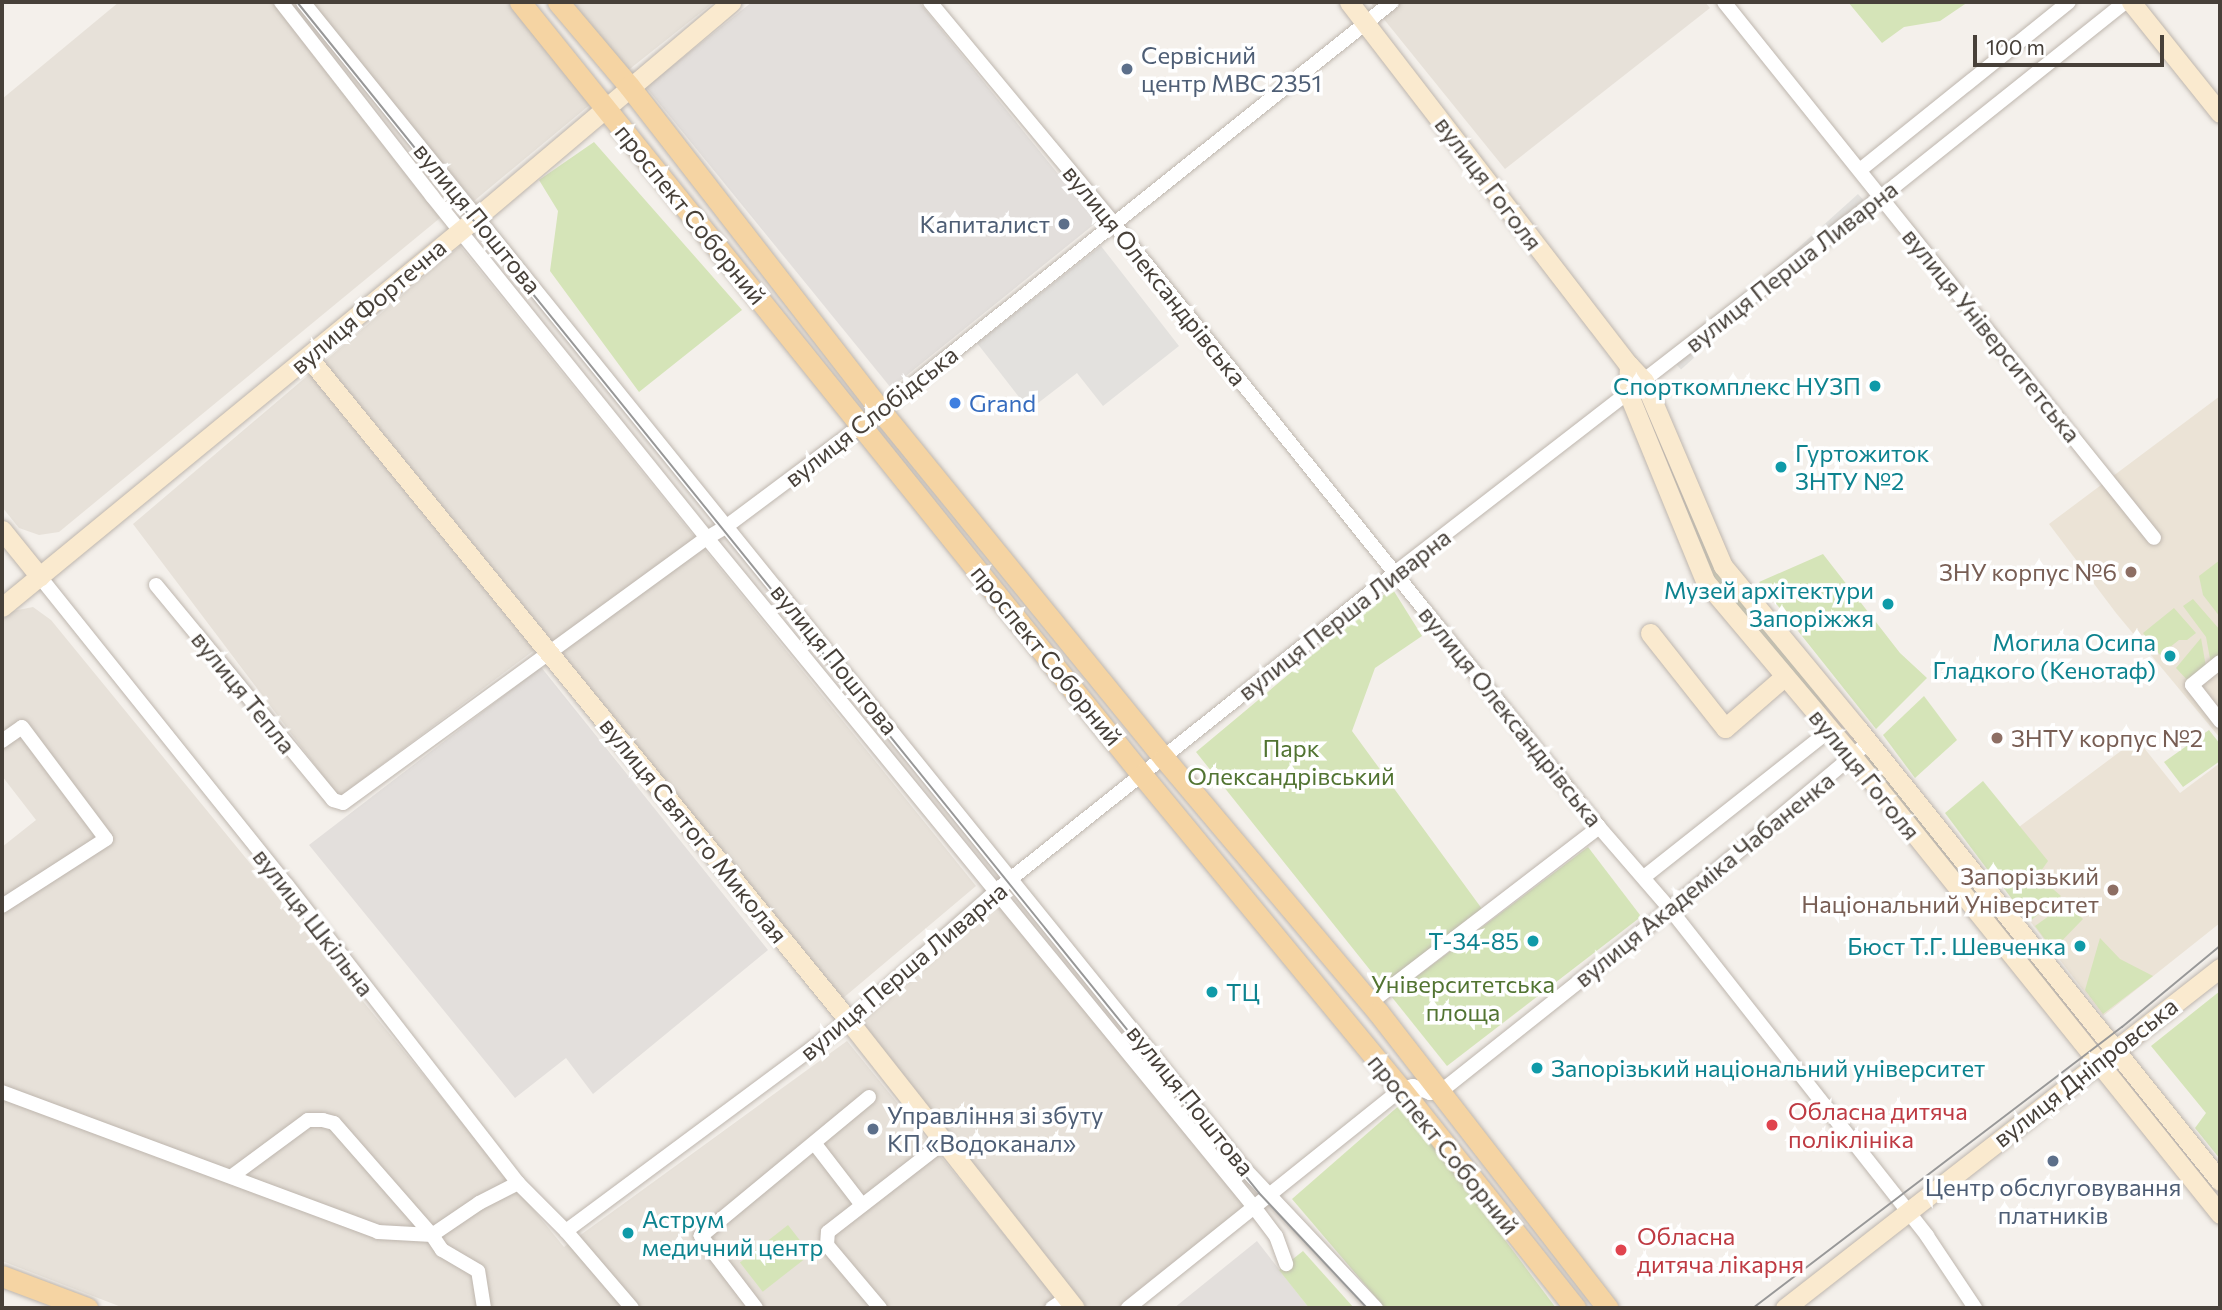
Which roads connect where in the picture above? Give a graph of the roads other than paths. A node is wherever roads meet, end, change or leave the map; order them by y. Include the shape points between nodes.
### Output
1 (281, 2) edge
2 (303, 2) edge
3 (520, 2) edge
4 (558, 2) edge
5 (731, 2) edge
6 (930, 2) edge
7 (1349, 2) edge
8 (1392, 2) edge
9 (1724, 2) edge
10 (2069, 2) edge
11 (2125, 2) edge
12 (2131, 2) edge
13 (1366, 23) junction
14 (629, 86) junction
15 (605, 107) junction
16 (2220, 113) edge
17 (1860, 170) junction
18 (1881, 196) junction
19 (477, 217) junction
20 (1115, 225) junction
21 (459, 229) junction
22 (308, 357) junction
23 (1629, 365) junction
24 (1644, 381) junction
25 (1628, 393) junction
26 (880, 410) junction
27 (862, 425) junction
28 (727, 526) junction
29 (2, 530) edge
30 (707, 538) junction
31 (2154, 538) dead end
32 (1396, 572) junction
33 (40, 577) junction
34 (156, 585) dead end
35 (2, 607) edge
36 (1650, 633) dead end
37 (550, 652) junction
38 (2220, 663) edge
39 (1785, 676) junction
40 (2220, 721) edge
41 (1830, 730) junction
42 (2, 741) edge
43 (1868, 743) junction
44 (1853, 757) junction
45 (1164, 758) junction
46 (1142, 775) junction
47 (333, 800) joint
48 (1598, 827) junction
49 (1644, 877) junction
50 (1013, 879) junction
51 (997, 891) junction
52 (2, 906) edge
53 (1670, 909) junction
54 (2220, 968) edge
55 (1370, 1003) junction
56 (849, 1021) junction
57 (2115, 1048) junction
58 (2098, 1062) junction
59 (1401, 1089) junction
60 (2, 1092) edge
61 (1440, 1092) junction
62 (869, 1097) dead end
63 (944, 1142) junction
64 (815, 1144) junction
65 (232, 1176) junction
66 (2220, 1181) edge
67 (518, 1184) junction
68 (1271, 1197) junction
69 (862, 1205) junction
70 (1254, 1207) junction
71 (1908, 1211) junction
72 (2220, 1214) edge
73 (566, 1231) junction
74 (432, 1235) junction
75 (1286, 1264) dead end
76 (2, 1276) edge
77 (1065, 1305) edge
78 (87, 1308) edge
79 (485, 1308) edge
80 (632, 1308) edge
81 (756, 1308) edge
82 (880, 1308) edge
83 (1128, 1308) edge
84 (1376, 1308) edge
85 (1575, 1308) edge
86 (1608, 1308) edge
87 (1785, 1308) edge
88 (1975, 1308) edge

1 - 21 street, вулиця Поштова
2 - 19 street, вулиця Поштова
3 - 15 main road, проспект Соборний
4 - 14 main road, проспект Соборний
5 - 14 street, вулиця Фортечна
6 - 20 street, вулиця Олександрівська
7 - 13 street, вулиця Гоголя
8 - 13 street, вулиця Слобідська
9 - 17 street, вулиця Університетська
10 - 17 street, вулиця Перша Ливарна
11 - 18 street, вулиця Перша Ливарна
12 - 16 street
13 - 20 street, вулиця Слобідська
13 - 23 street, вулиця Гоголя
14 - 15 street, вулиця Фортечна
14 - 26 main road, проспект Соборний
15 - 19 street, вулиця Фортечна
15 - 27 main road, проспект Соборний
17 - 18 street, вулиця Університетська
18 - 24 street, вулиця Перша Ливарна
18 - 31 street, вулиця Університетська
19 - 21 street, вулиця Фортечна
19 - 28 street, вулиця Поштова
20 - 26 street, вулиця Слобідська
20 - 32 street, вулиця Олександрівська
21 - 22 street, вулиця Фортечна
21 - 30 street, вулиця Поштова
22 - 33 street, вулиця Фортечна
22 - 37 street, вулиця Святого Миколая
23 - 24 street, вулиця Гоголя
23 - 25 street, вулиця Гоголя
24 - 25 street, вулиця Перша Ливарна
24 - 43 street, вулиця Гоголя via 1723,566
25 - 32 street, вулиця Перша Ливарна
25 - 39 street, вулиця Гоголя via 1705,580
26 - 27 street, вулиця Слобідська
26 - 45 main road, проспект Соборний
27 - 28 street, вулиця Слобідська
27 - 46 main road, проспект Соборний
28 - 30 street, вулиця Слобідська
28 - 50 street, вулиця Поштова
29 - 33 street, вулиця Шкільна
30 - 37 street, вулиця Слобідська
30 - 51 street, вулиця Поштова
32 - 45 street, вулиця Перша Ливарна
32 - 48 street, вулиця Олександрівська
33 - 35 street, вулиця Фортечна
33 - 67 street, вулиця Шкільна via 287,885
34 - 47 street, вулиця Тепла
36 - 39 street via 1726,728
37 - 47 street, вулиця Слобідська via 354,797 343,803
37 - 56 street, вулиця Святого Миколая
38 - 40 street via 2192,685
39 - 41 street, вулиця Гоголя
41 - 44 street, вулиця Гоголя
41 - 49 street, вулиця Академіка Чабаненка
42 - 52 street via 22,727 106,839
43 - 44 street, вулиця Академіка Чабаненка
43 - 57 street, вулиця Гоголя
44 - 53 street, вулиця Академіка Чабаненка
44 - 58 street, вулиця Гоголя
45 - 46 street, вулиця Перша Ливарна
45 - 55 main road, проспект Соборний
46 - 50 street, вулиця Перша Ливарна
46 - 59 main road, проспект Соборний
48 - 49 street, вулиця Олександрівська
48 - 55 street
49 - 53 street, вулиця Олександрівська
50 - 51 street, вулиця Перша Ливарна
50 - 68 street, вулиця Поштова
51 - 56 street, вулиця Перша Ливарна
51 - 70 street, вулиця Поштова
53 - 61 street, вулиця Академіка Чабаненка
53 - 71 street, вулиця Олександрівська
54 - 57 street, вулиця Дніпровська
55 - 61 main road, проспект Соборний
56 - 63 street, вулиця Святого Миколая
56 - 73 street, вулиця Перша Ливарна
57 - 58 street, вулиця Дніпровська
57 - 66 street, вулиця Гоголя
58 - 71 street, вулиця Дніпровська
58 - 72 street, вулиця Гоголя
59 - 61 street via 1412,1086
59 - 68 street
59 - 85 main road, проспект Соборний
60 - 65 street
61 - 86 main road, проспект Соборний
62 - 64 street
63 - 69 street
63 - 77 street, вулиця Святого Миколая
64 - 69 street
64 - 81 street via 701,1236
65 - 74 street via 378,1232
65 - 74 street via 308,1120 334,1123
67 - 73 street, вулиця Шкільна
67 - 74 street via 479,1203
68 - 70 street
68 - 84 street, вулиця Поштова
69 - 82 street via 825,1238
70 - 75 street, вулиця Поштова via 1276,1236
70 - 83 street
71 - 87 street, вулиця Дніпровська
71 - 88 street, вулиця Олександрівська
73 - 80 street, вулиця Шкільна
74 - 79 street via 442,1250 478,1271
76 - 78 main road

